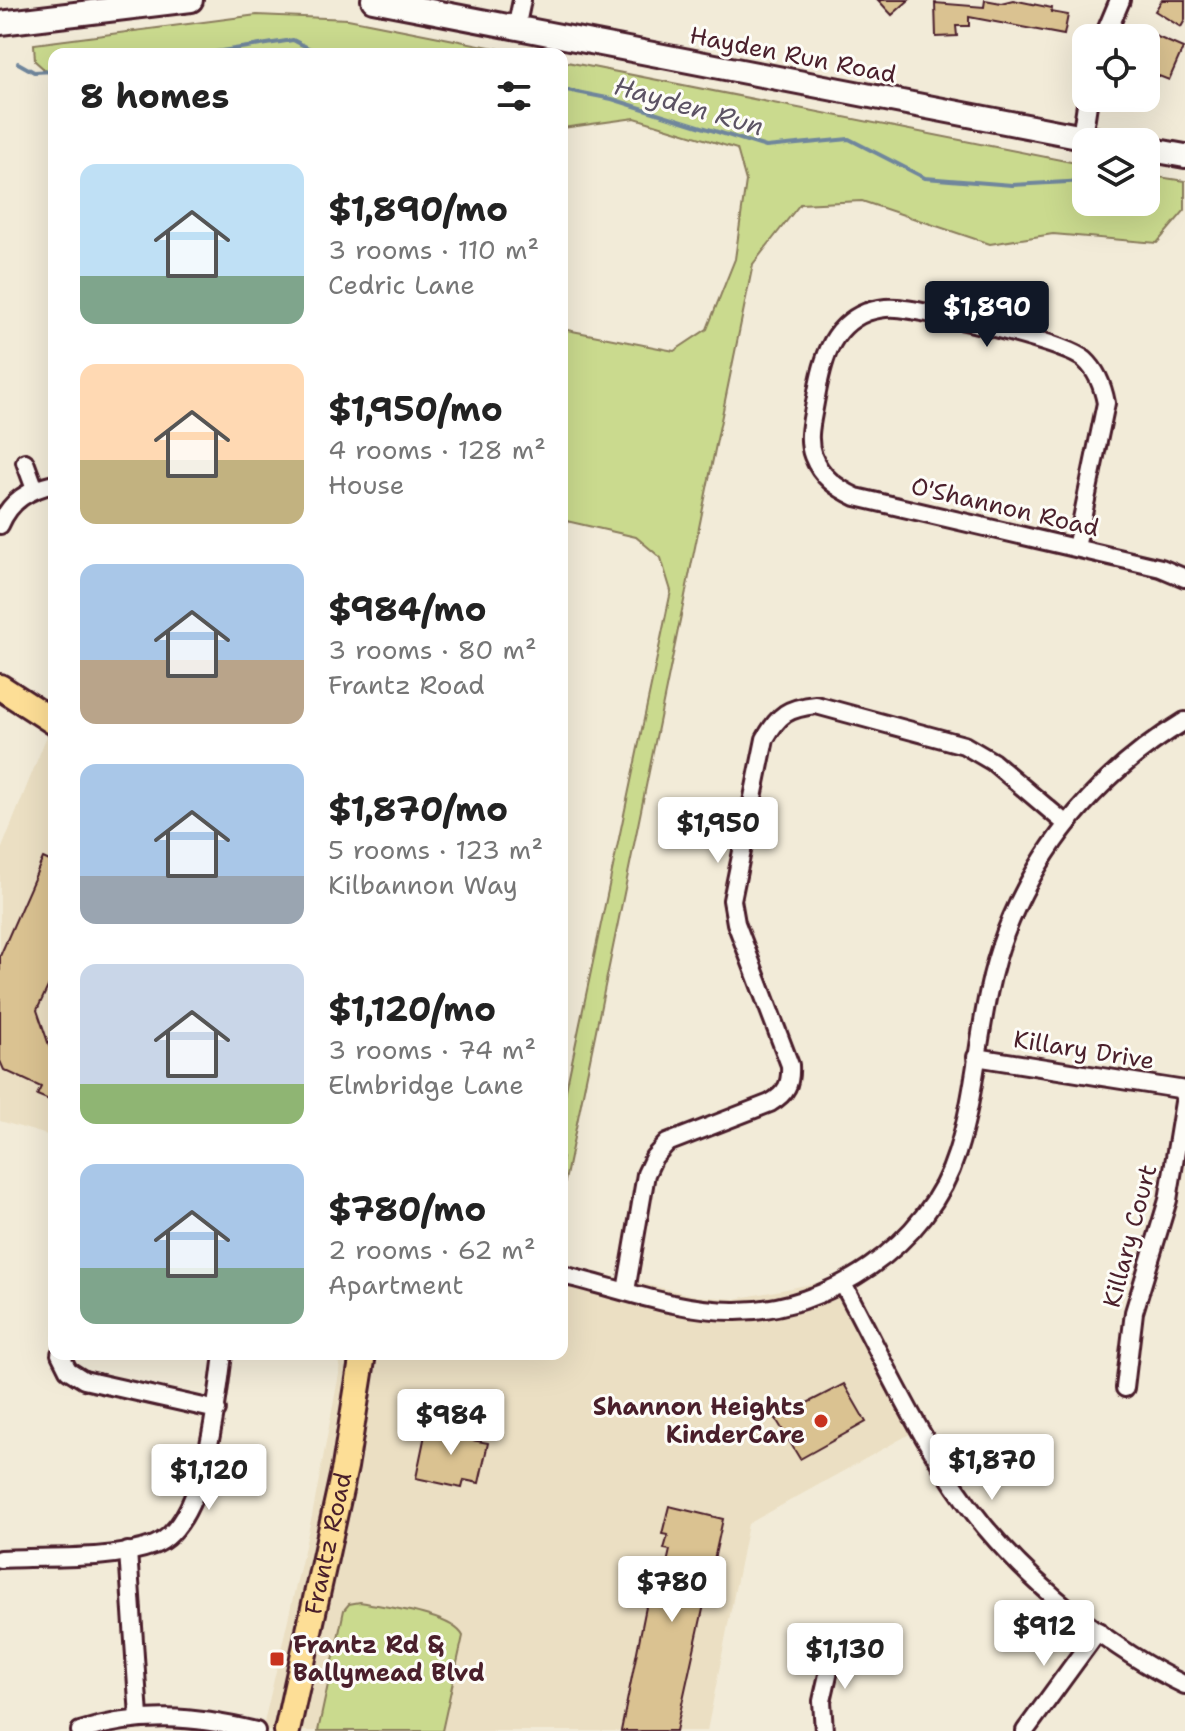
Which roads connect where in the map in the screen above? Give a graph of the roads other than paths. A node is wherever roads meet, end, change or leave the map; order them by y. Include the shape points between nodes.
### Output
1 (191, 0) edge
2 (373, 0) edge
3 (522, 0) edge
4 (1120, 0) edge
5 (0, 23) edge
6 (1110, 24) edge
7 (516, 29) junction
8 (1072, 135) edge
9 (1160, 152) edge
10 (1185, 156) edge
11 (25, 462) dead end
12 (48, 486) edge
13 (35, 489) junction
14 (0, 525) edge
15 (1076, 548) junction
16 (1185, 578) edge
17 (0, 687) edge
18 (48, 718) edge
19 (1185, 721) edge
20 (1065, 823) junction
21 (976, 1057) junction
22 (1185, 1093) edge
23 (568, 1276) edge
24 (843, 1284) junction
25 (626, 1291) junction
26 (63, 1360) edge
27 (222, 1360) edge
28 (362, 1360) edge
29 (1125, 1388) dead end
30 (217, 1410) junction
31 (128, 1551) junction
32 (0, 1559) edge
33 (1098, 1631) junction
34 (834, 1648) dead end
35 (1185, 1685) edge
36 (139, 1717) junction
37 (81, 1731) edge
38 (256, 1731) edge
39 (287, 1731) edge
40 (824, 1731) edge
41 (1025, 1731) edge

1 - 5 main road
2 - 7 main road, Hayden Run Road
3 - 7 street
4 - 6 street
7 - 8 main road, Hayden Run Road
9 - 10 main road
11 - 13 street
12 - 13 street
13 - 14 street via 15,500
15 - 15 street, O'Shannon Road via 1106,403 1085,360 1057,344 896,307 880,308 841,329 822,362 809,436 812,455 836,487 856,497
15 - 16 street, O'Shannon Road
17 - 18 main road
19 - 20 street via 1130,757
20 - 21 street via 1022,893 1006,931
20 - 25 street via 993,762 964,745 816,705 794,707 776,720 765,739 732,900 790,1065 791,1081 784,1095 770,1103 667,1143 654,1157 646,1174
21 - 22 street, Killary Drive
21 - 24 street via 956,1156 938,1192 891,1250
22 - 29 street, Killary Court via 1168,1200 1134,1312
23 - 25 street
24 - 25 street via 769,1308 732,1311
24 - 33 street via 931,1449 985,1527
26 - 30 street via 84,1380
27 - 30 street
28 - 39 main road, Frantz Road via 345,1467
30 - 31 street via 194,1499 180,1526 157,1544
31 - 32 street
31 - 36 street
33 - 35 street
33 - 41 street
34 - 40 street via 822,1701
36 - 37 street
36 - 38 street via 194,1719

